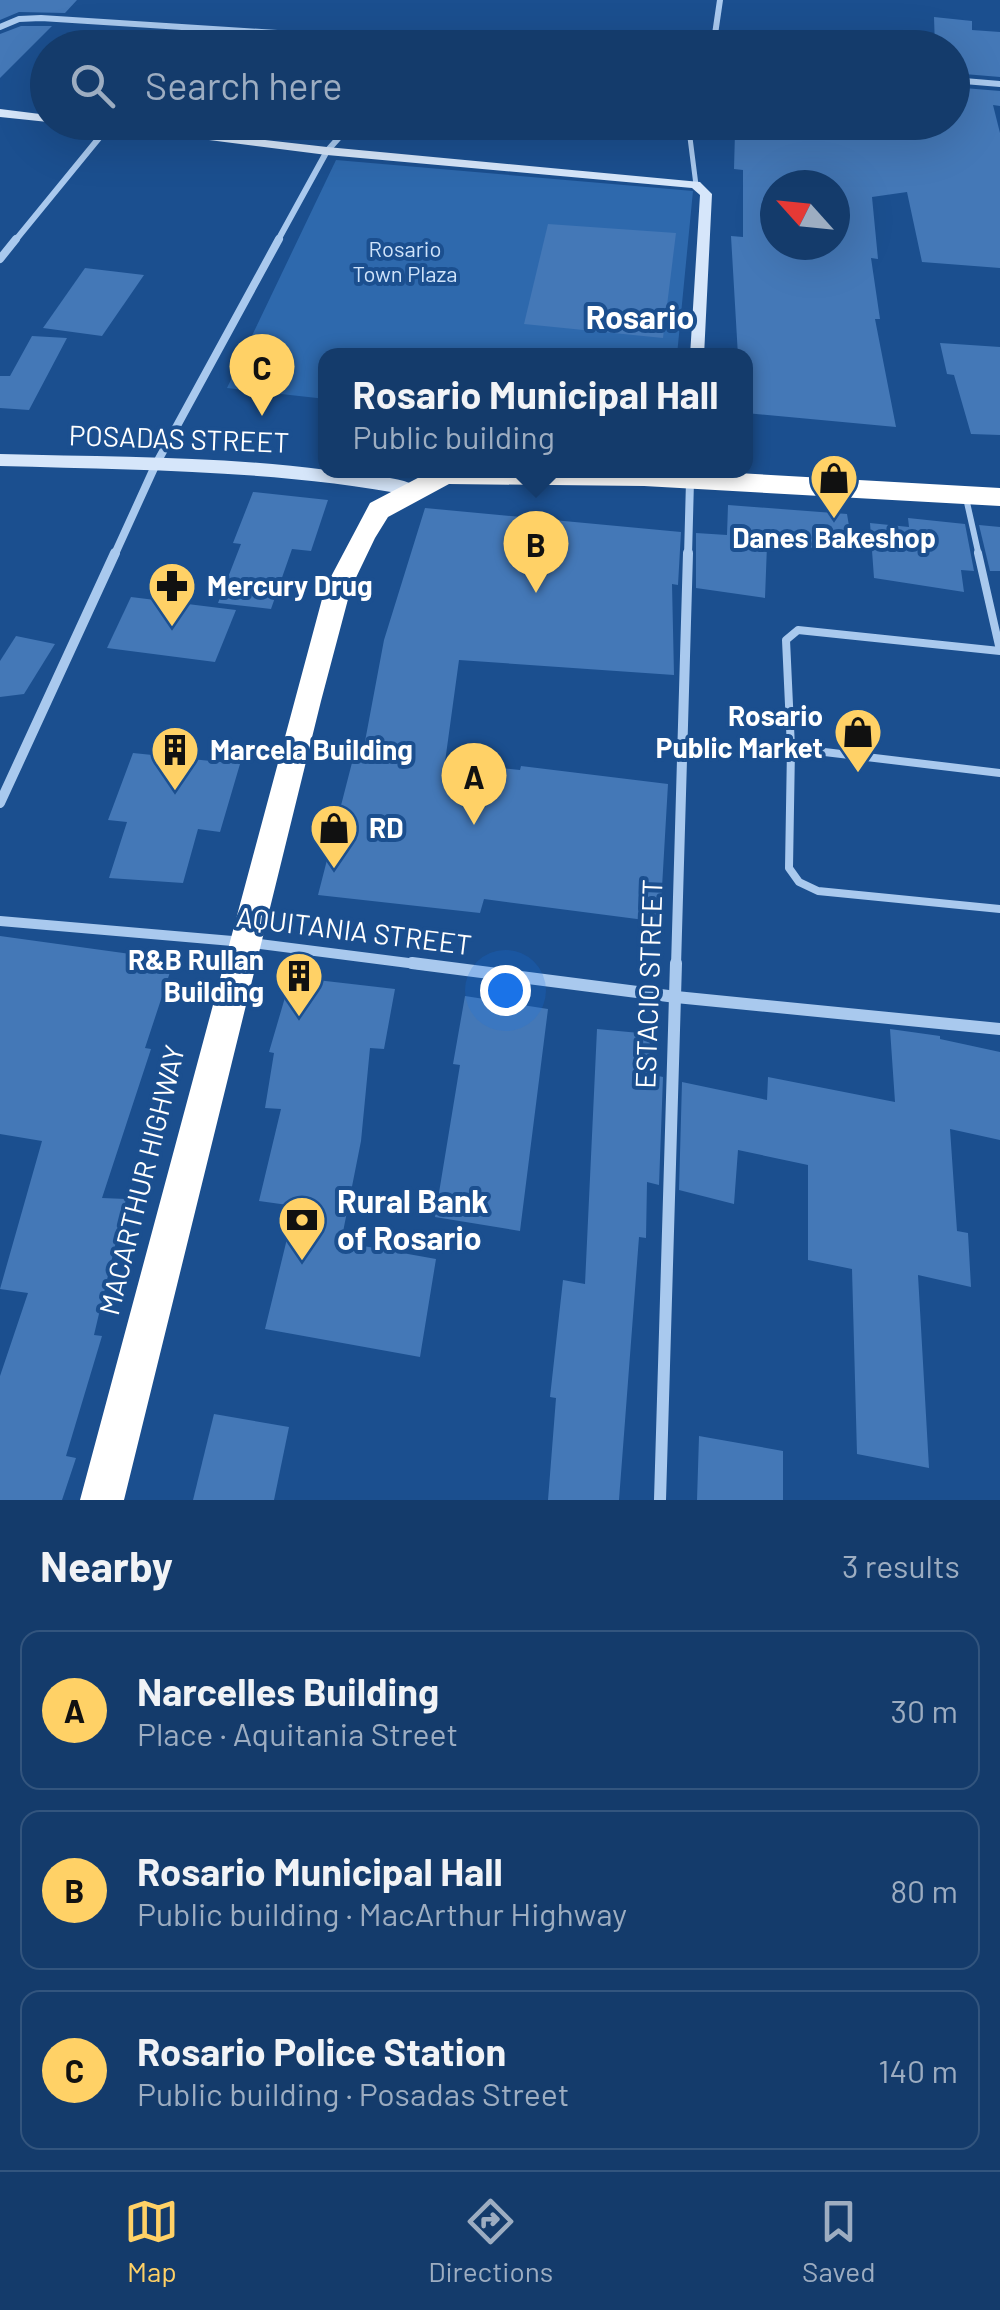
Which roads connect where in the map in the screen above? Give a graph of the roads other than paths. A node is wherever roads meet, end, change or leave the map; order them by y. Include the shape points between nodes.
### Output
1 (720, 0) edge
2 (3, 25) edge
3 (189, 30) edge
4 (716, 30) edge
5 (970, 82) edge
6 (1000, 84) edge
7 (0, 113) edge
8 (30, 117) edge
9 (97, 140) edge
10 (226, 140) edge
11 (336, 140) edge
12 (690, 140) edge
13 (326, 151) junction
14 (696, 184) junction
15 (0, 259) edge
16 (697, 348) edge
17 (0, 460) edge
18 (155, 466) junction
19 (318, 473) edge
20 (359, 478) edge
21 (439, 478) edge
22 (691, 478) edge
23 (722, 478) edge
24 (414, 490) junction
25 (966, 494) junction
26 (1000, 498) edge
27 (1000, 650) edge
28 (792, 748) junction
29 (1000, 773) edge
30 (0, 803) edge
31 (1000, 910) edge
32 (0, 921) edge
33 (244, 942) junction
34 (676, 997) junction
35 (1000, 1029) edge
36 (102, 1500) edge
37 (660, 1500) edge

1 - 4 street
2 - 3 street via 41,18
5 - 6 street
7 - 8 main road
9 - 15 street
10 - 13 main road
11 - 13 street
12 - 14 lane
13 - 14 main road
13 - 18 street
14 - 16 main road via 706,194
17 - 18 main road, POSADAS STREET
18 - 19 main road, POSADAS STREET
18 - 30 street
20 - 24 main road, POSADAS STREET
21 - 24 highway, MACARTHUR HIGHWAY
22 - 34 street, ESTACIO STREET
23 - 25 highway, MACARTHUR HIGHWAY
24 - 33 highway, MACARTHUR HIGHWAY via 379,510 338,588
25 - 26 highway, MACARTHUR HIGHWAY
25 - 27 lane
27 - 28 lane via 793,632 786,640
28 - 29 lane
28 - 31 lane via 789,868 799,882 818,890
32 - 33 street, AQUITANIA STREET
33 - 34 street, AQUITANIA STREET
33 - 36 highway, MACARTHUR HIGHWAY
34 - 35 street, AQUITANIA STREET
34 - 37 street, ESTACIO STREET

